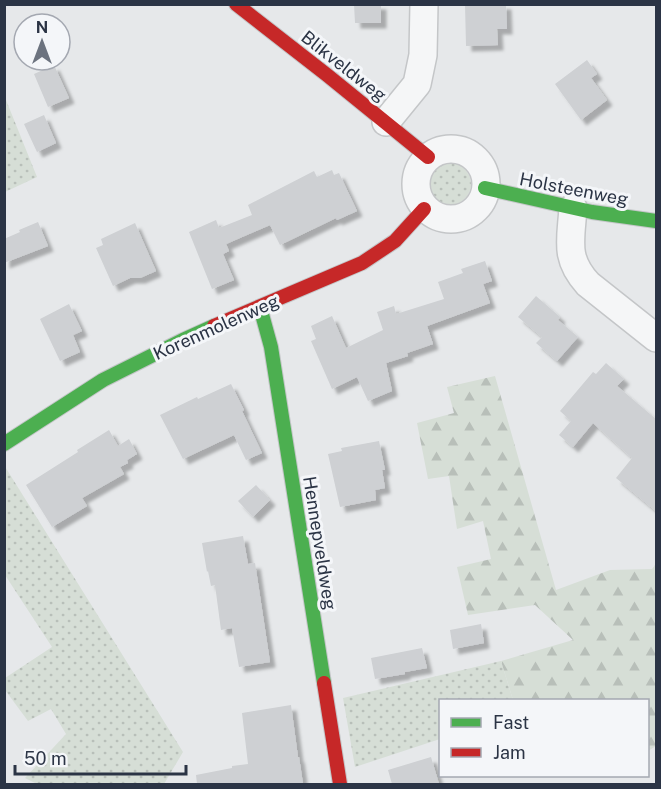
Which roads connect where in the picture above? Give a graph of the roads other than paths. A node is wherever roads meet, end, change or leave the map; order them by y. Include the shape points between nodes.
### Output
1 (236, 4) edge
2 (424, 4) edge
3 (386, 122) junction
4 (428, 157) junction
5 (485, 188) junction
6 (573, 208) junction
7 (424, 209) junction
8 (657, 221) edge
9 (260, 307) junction
10 (657, 338) edge
11 (4, 444) edge
12 (340, 784) edge

1 - 3 street, Blikveldweg
2 - 3 street via 423,55 417,84
3 - 4 street, Blikveldweg
4 - 5 street via 446,150 469,153 483,168
4 - 7 street via 416,177 415,188
5 - 6 street, Holsteenweg
5 - 7 street via 482,201 465,217 444,219
6 - 8 street, Holsteenweg
6 - 10 street via 571,250 580,276
7 - 9 street, Korenmolenweg via 395,241 362,262
9 - 11 street, Korenmolenweg via 103,380
9 - 12 street, Hennepveldweg via 271,347

